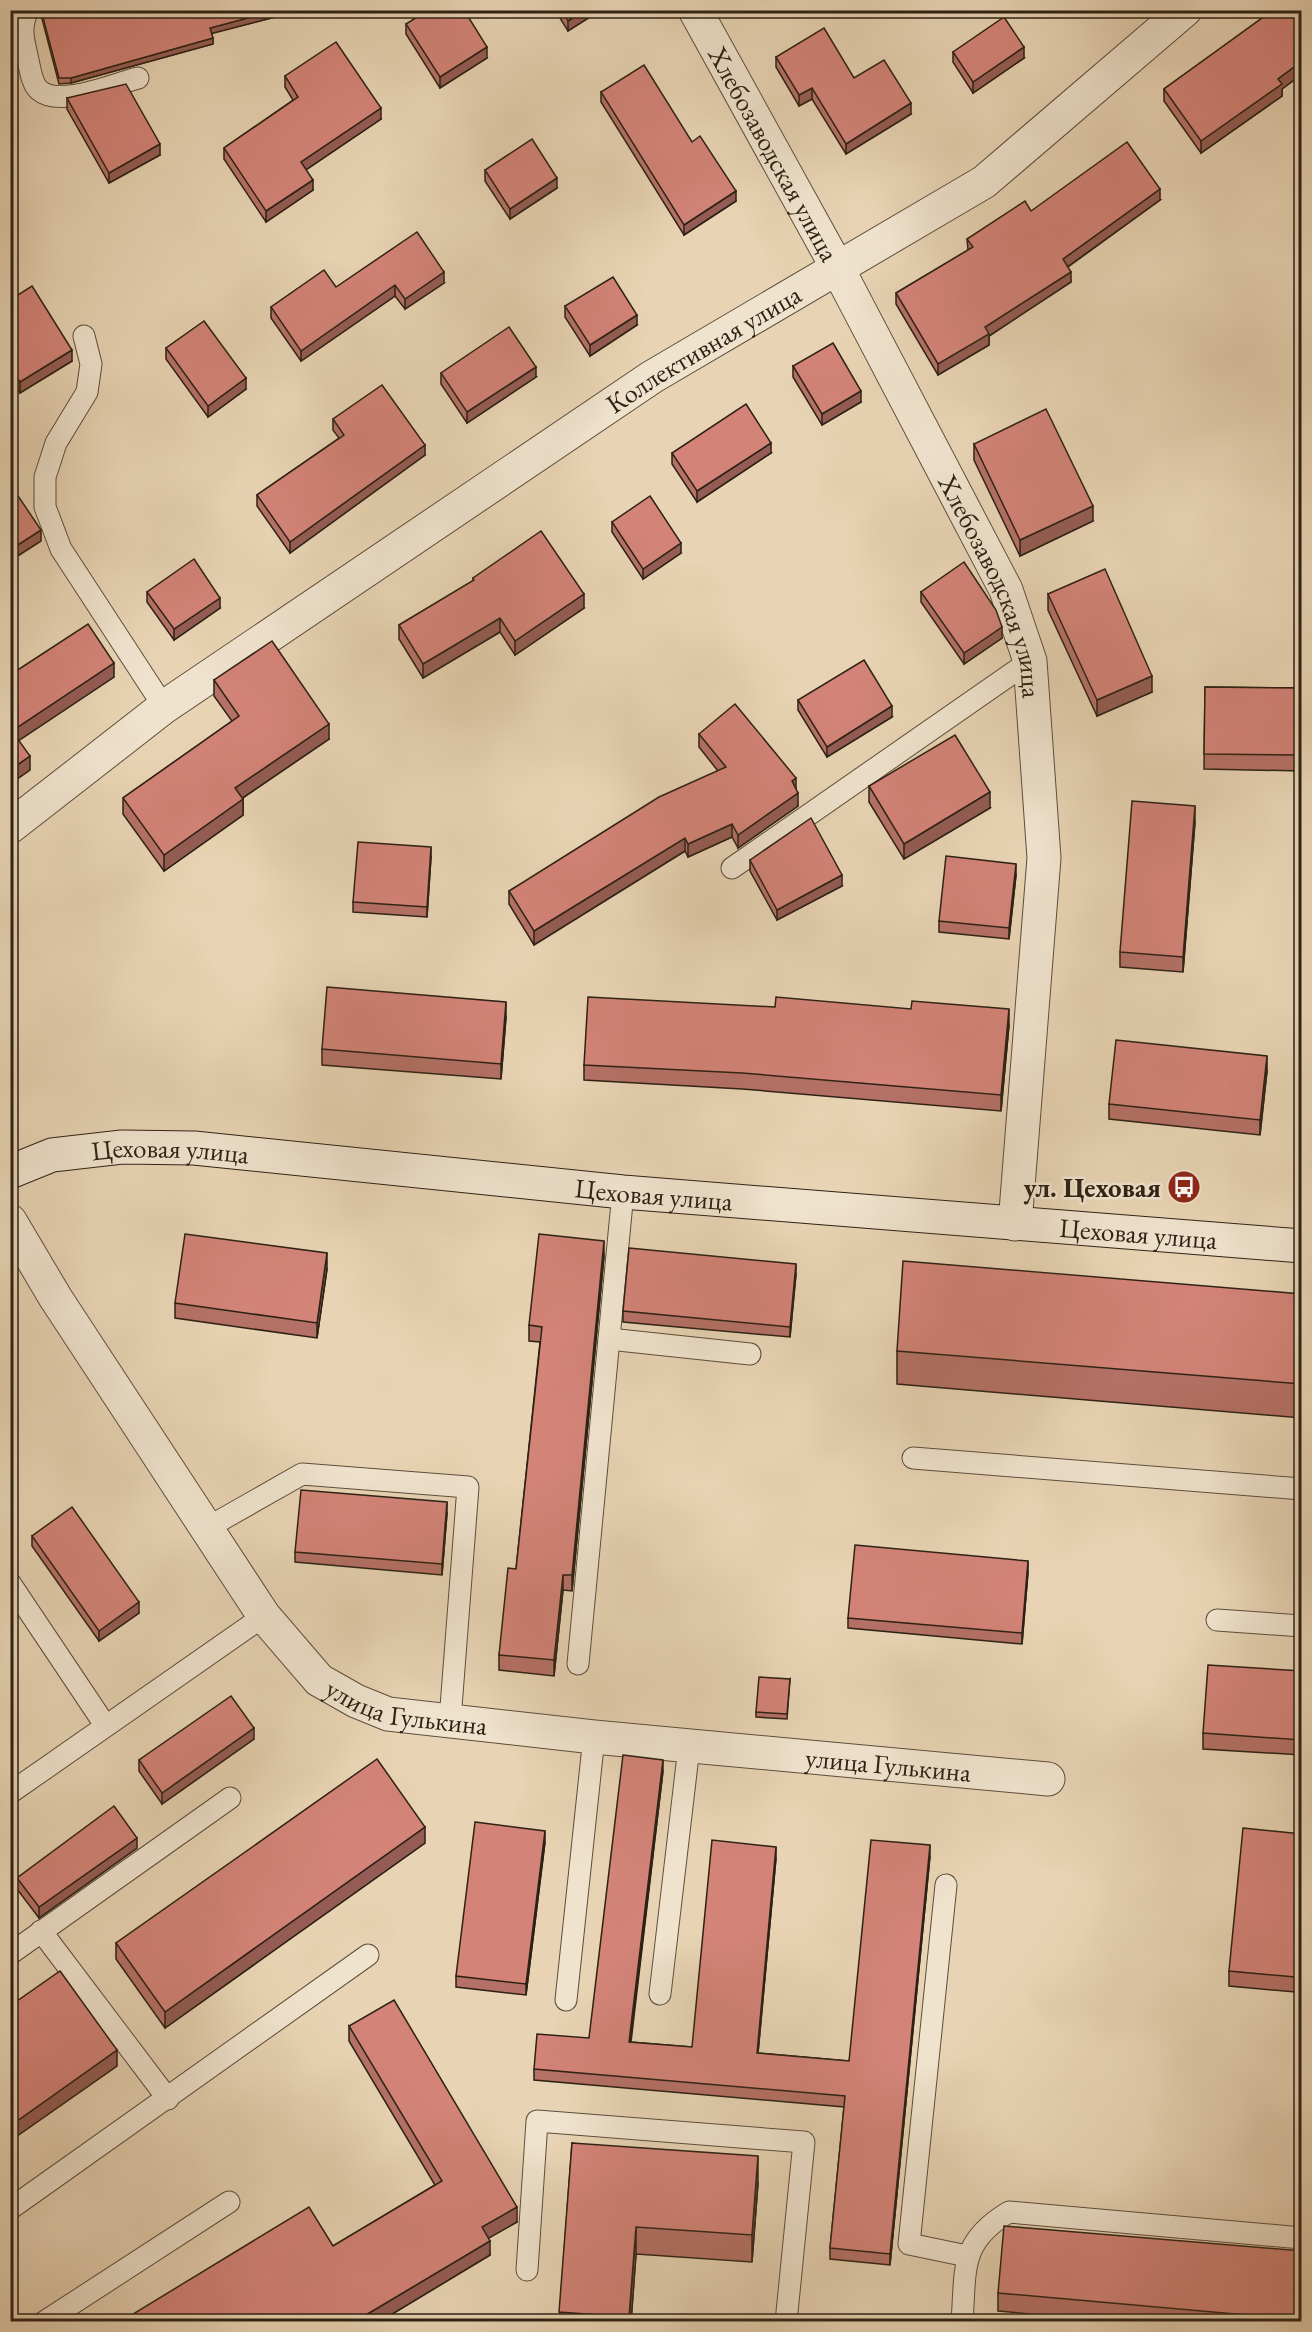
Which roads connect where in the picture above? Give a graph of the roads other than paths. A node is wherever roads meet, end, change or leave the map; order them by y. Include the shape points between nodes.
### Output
1 (28, 10) edge
2 (695, 10) edge
3 (1185, 10) edge
4 (138, 78) dead end
5 (838, 269) junction
6 (84, 336) dead end
7 (1030, 661) junction
8 (164, 707) junction
9 (10, 827) edge
10 (732, 868) dead end
11 (10, 1172) edge
12 (623, 1192) junction
13 (10, 1221) edge
14 (1015, 1224) junction
15 (1302, 1246) edge
16 (609, 1339) junction
17 (750, 1353) dead end
18 (914, 1458) dead end
19 (1302, 1489) edge
20 (207, 1528) junction
21 (10, 1583) edge
22 (264, 1616) junction
23 (1217, 1620) dead end
24 (1302, 1626) edge
25 (578, 1664) dead end
26 (450, 1720) junction
27 (105, 1725) junction
28 (594, 1737) junction
29 (689, 1747) junction
30 (1048, 1779) dead end
31 (10, 1793) edge
32 (230, 1798) dead end
33 (946, 1886) dead end
34 (41, 1930) junction
35 (10, 1954) edge
36 (368, 1955) dead end
37 (660, 1994) dead end
38 (566, 2000) dead end
39 (168, 2099) junction
40 (229, 2202) dead end
41 (10, 2209) edge
42 (1302, 2238) edge
43 (967, 2256) junction
44 (526, 2270) dead end
45 (44, 2322) edge
46 (786, 2322) edge
47 (962, 2322) edge

1 - 4 lane via 21,25 38,90 54,98
2 - 5 street, Хлебозаводская улица
3 - 5 street, Коллективная улица via 984,182
5 - 7 street, Хлебозаводская улица via 1006,590
5 - 8 street, Коллективная улица via 652,377
6 - 8 lane via 91,364 87,392 56,443 45,477 45,507 61,549
7 - 10 lane
7 - 14 street, Хлебозаводская улица via 1044,858
8 - 9 street
11 - 12 street, Цеховая улица via 52,1155 122,1147 194,1148
12 - 14 street, Цеховая улица
12 - 16 lane
13 - 20 street, улица Гулькина via 55,1297
14 - 15 street, Цеховая улица
16 - 17 lane
16 - 25 lane
18 - 19 lane
20 - 22 street, улица Гулькина
20 - 26 lane via 302,1474 468,1487
21 - 27 lane
22 - 26 street, улица Гулькина via 319,1680 356,1701 388,1714
22 - 27 lane
23 - 24 lane
26 - 28 street, улица Гулькина
27 - 31 lane
28 - 29 street, улица Гулькина
28 - 38 lane
29 - 30 street, улица Гулькина
29 - 37 lane
32 - 34 lane
33 - 43 lane via 909,2244
34 - 35 lane
34 - 39 lane
36 - 39 lane
39 - 41 lane
40 - 45 lane
42 - 43 lane via 1009,2212 988,2225
43 - 47 lane
44 - 46 lane via 537,2121 804,2142

